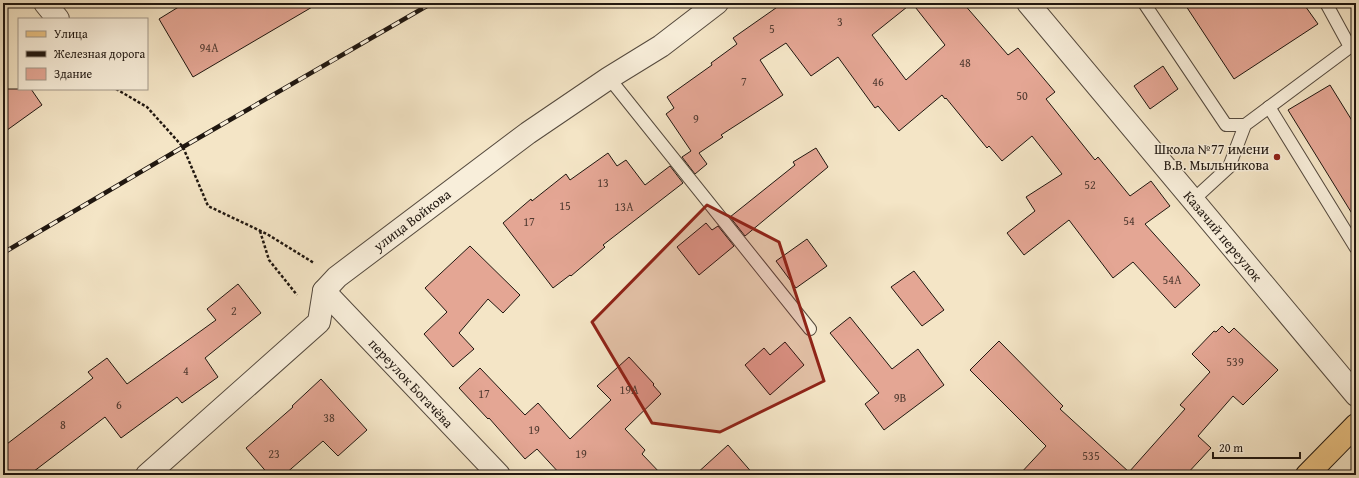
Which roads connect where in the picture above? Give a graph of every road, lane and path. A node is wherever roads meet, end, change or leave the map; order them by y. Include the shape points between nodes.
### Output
1 (45, 3) edge
2 (717, 3) edge
3 (1028, 3) edge
4 (1144, 3) edge
5 (1326, 3) edge
6 (57, 18) edge
7 (1353, 48) edge
8 (609, 78) junction
9 (118, 90) edge
10 (1268, 107) junction
11 (1245, 125) junction
12 (1192, 200) junction
13 (260, 231) junction
14 (1356, 248) edge
15 (331, 284) junction
16 (319, 322) junction
17 (810, 329) dead end
18 (1356, 395) edge
19 (1356, 425) edge
20 (147, 475) edge
21 (498, 475) edge
22 (1307, 475) edge

1 - 6 street
2 - 8 street, улица Войкова via 661,46
3 - 12 street, Казачий переулок
4 - 11 lane via 1226,125
5 - 7 lane
7 - 10 lane
8 - 15 street, улица Войкова via 528,133
8 - 17 lane
9 - 13 path via 147,107 183,147 208,206
10 - 11 lane
10 - 14 lane
11 - 12 lane via 1230,167
12 - 18 street, Казачий переулок
13 - 15 path
13 - 16 path via 269,260
15 - 16 street
15 - 21 street, переулок Богачёва
16 - 20 street
19 - 22 main road

